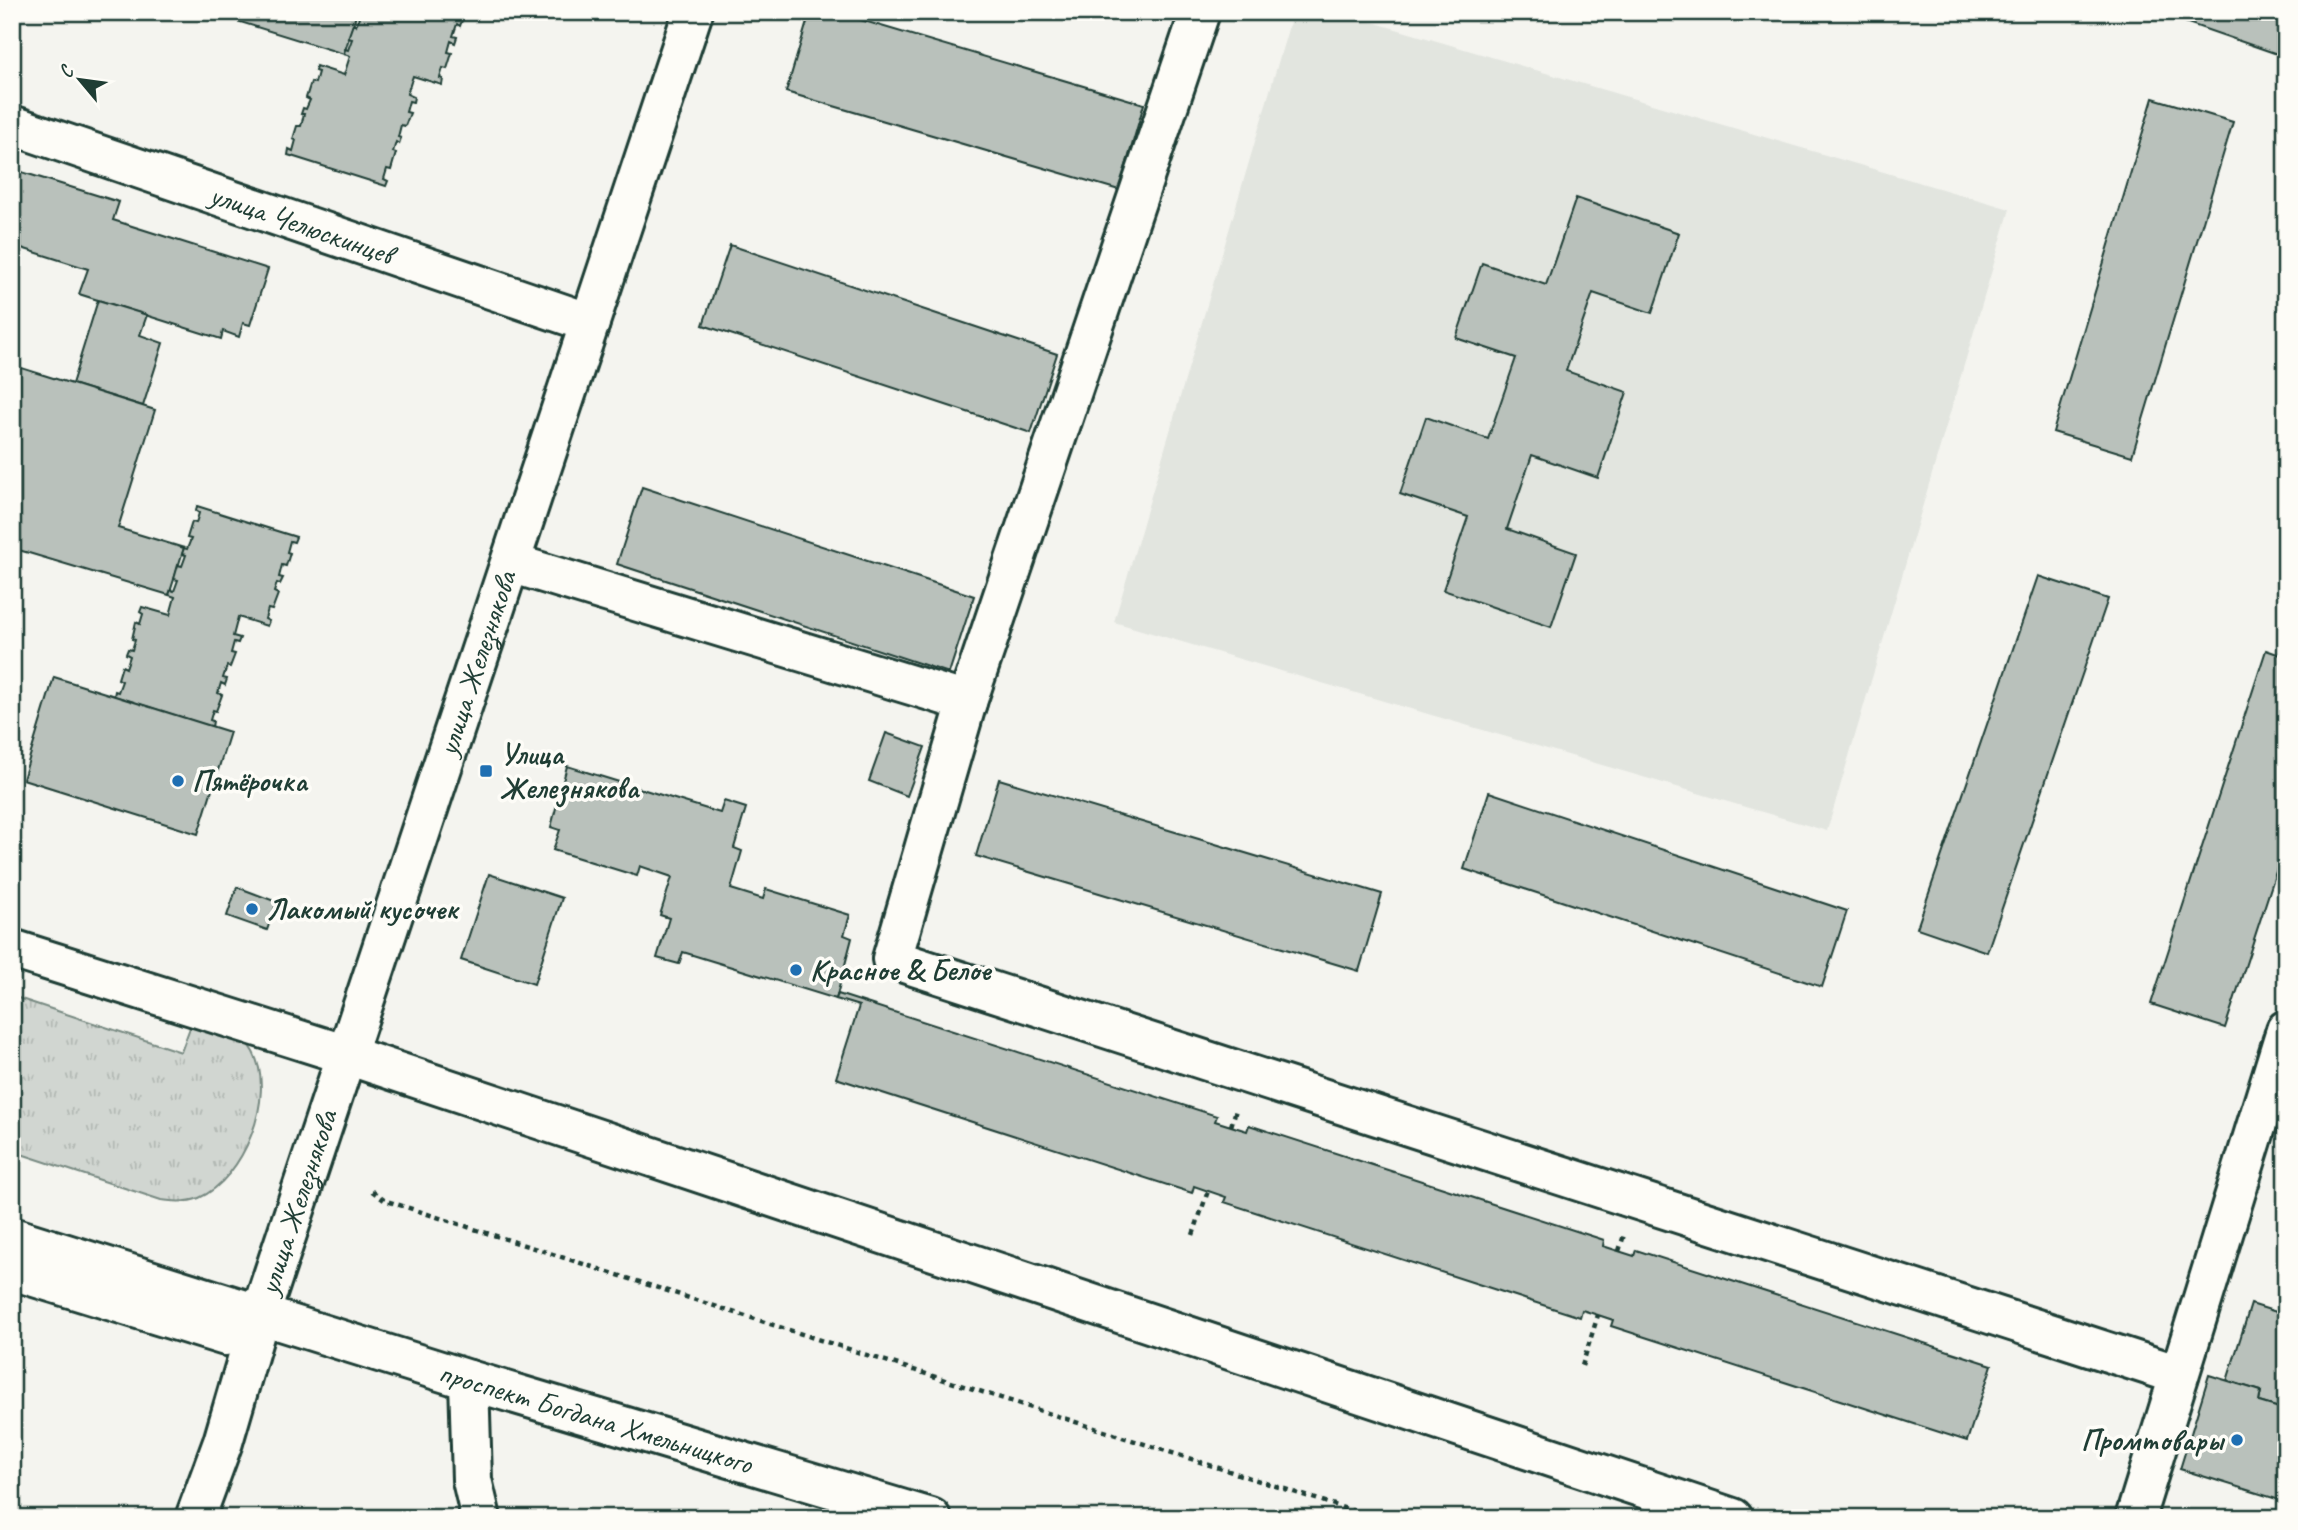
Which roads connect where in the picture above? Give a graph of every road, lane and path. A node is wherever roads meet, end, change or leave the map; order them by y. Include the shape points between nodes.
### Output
1 (693, 12) edge
2 (1200, 12) edge
3 (12, 125) edge
4 (590, 323) junction
5 (511, 563) junction
6 (967, 702) junction
7 (12, 949) edge
8 (2286, 1030) edge
9 (347, 1055) junction
10 (372, 1191) dead end
11 (1208, 1191) dead end
12 (1193, 1234) dead end
13 (12, 1237) edge
14 (12, 1270) edge
15 (260, 1315) junction
16 (1598, 1315) dead end
17 (1582, 1366) dead end
18 (2179, 1375) junction
19 (469, 1380) junction
20 (887, 1511) edge
21 (195, 1518) edge
22 (481, 1518) edge
23 (931, 1518) edge
24 (1375, 1518) edge
25 (1732, 1518) edge
26 (2135, 1518) edge

1 - 4 street, улица Железнякова
2 - 6 street
3 - 4 street, улица Челюскинцев
4 - 5 street, улица Железнякова
5 - 6 street
5 - 9 street, улица Железнякова
6 - 18 street via 892,960
7 - 9 street
8 - 18 street
9 - 15 street, улица Железнякова
9 - 25 street
10 - 24 path via 384,1200
11 - 12 path
13 - 15 street, проспект Богдана Хмельницкого
14 - 15 street via 226,1336
15 - 19 street, проспект Богдана Хмельницкого
15 - 21 street, улица Железнякова
16 - 17 path
18 - 26 street
19 - 20 street, проспект Богдана Хмельницкого
19 - 22 street via 472,1480
20 - 23 street, проспект Богдана Хмельницкого

